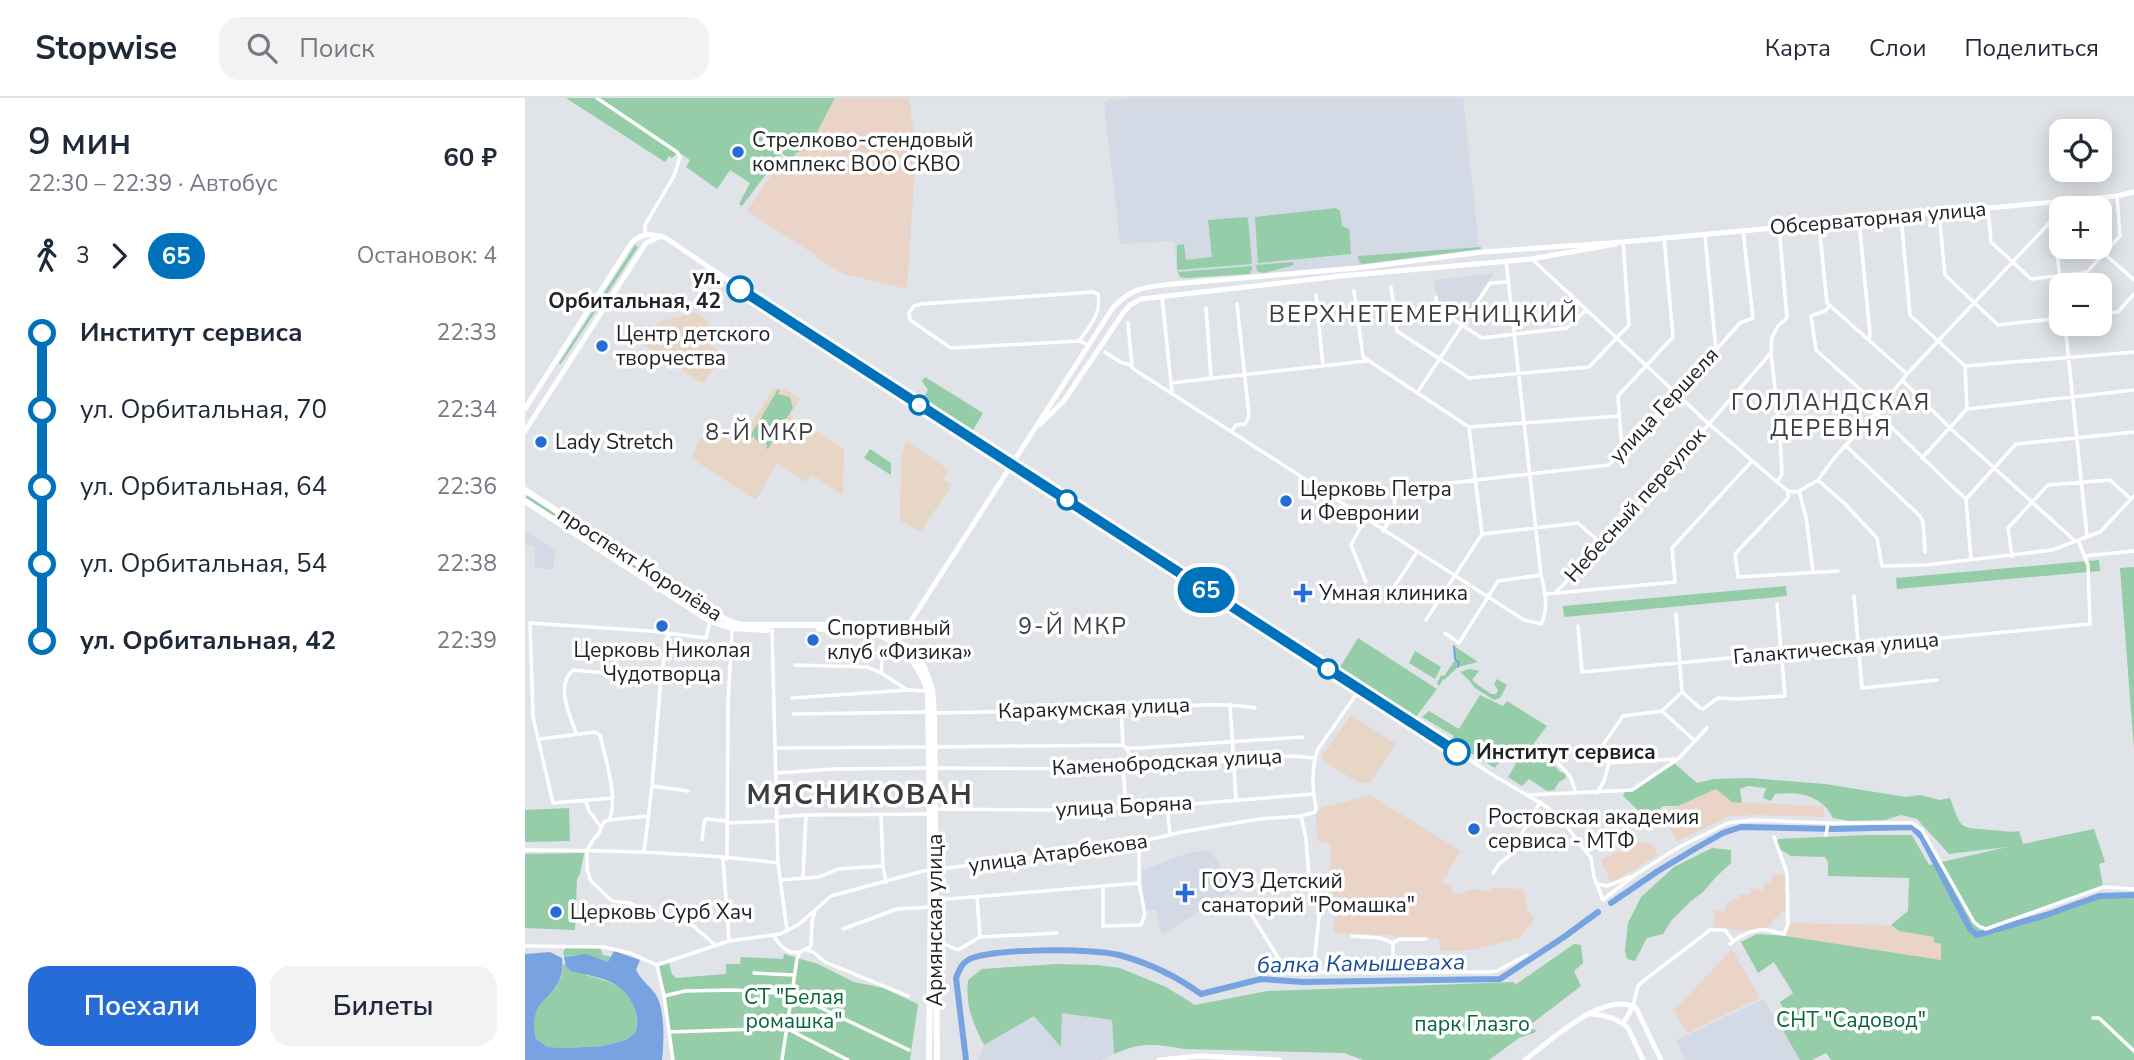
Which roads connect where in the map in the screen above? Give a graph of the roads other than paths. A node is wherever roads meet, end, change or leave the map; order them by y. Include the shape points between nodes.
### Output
1 (597, 98) edge
2 (2134, 193) edge
3 (2117, 197) junction
4 (2112, 198) edge
5 (2049, 202) edge
6 (1988, 208) junction
7 (1939, 213) junction
8 (1901, 216) junction
9 (1859, 221) junction
10 (2049, 223) edge
11 (1819, 225) junction
12 (1779, 227) junction
13 (1743, 230) junction
14 (1705, 233) junction
15 (645, 235) junction
16 (661, 236) junction
17 (1664, 237) junction
18 (632, 242) junction
19 (1623, 242) junction
20 (1545, 246) junction
21 (2112, 246) edge
22 (642, 248) junction
23 (1444, 256) junction
24 (1546, 257) junction
25 (1531, 259) junction
26 (2099, 259) edge
27 (2111, 259) edge
28 (1506, 260) junction
29 (2013, 262) junction
30 (1446, 268) junction
31 (2077, 273) edge
32 (2049, 277) edge
33 (1224, 280) junction
34 (2134, 280) edge
35 (1509, 282) junction
36 (1391, 287) dead end
37 (1218, 290) junction
38 (1355, 291) dead end
39 (2134, 294) edge
40 (1161, 295) junction
41 (1316, 295) dead end
42 (1436, 297) dead end
43 (1975, 303) junction
44 (1237, 304) dead end
45 (1830, 306) junction
46 (1206, 308) dead end
47 (1586, 310) junction
48 (2112, 313) edge
49 (2049, 319) edge
50 (1128, 323) dead end
51 (1461, 324) junction
52 (1514, 334) junction
53 (2066, 336) edge
54 (1617, 339) junction
55 (1869, 340) junction
56 (1079, 341) junction
57 (1937, 341) junction
58 (1089, 345) junction
59 (1716, 351) junction
60 (1105, 352) dead end
61 (2134, 352) edge
62 (1771, 353) junction
63 (2069, 357) junction
64 (1439, 358) junction
65 (1368, 361) junction
66 (1078, 362) junction
67 (554, 364) junction
68 (1132, 366) junction
69 (1647, 366) junction
70 (1965, 366) junction
71 (1324, 367) junction
72 (563, 371) junction
73 (1083, 373) junction
74 (1519, 374) junction
75 (1907, 374) junction
76 (1245, 375) junction
77 (1211, 377) junction
78 (1902, 380) junction
79 (1171, 383) junction
80 (2134, 390) edge
81 (1172, 393) junction
82 (1417, 393) junction
83 (1677, 394) junction
84 (2073, 397) junction
85 (1880, 407) junction
86 (525, 409) edge
87 (1967, 409) junction
88 (1876, 412) junction
89 (1619, 416) junction
90 (1525, 423) junction
91 (1709, 424) junction
92 (1469, 427) junction
93 (1949, 427) junction
94 (1035, 428) junction
95 (525, 431) edge
96 (1232, 431) junction
97 (2134, 432) edge
98 (2077, 438) junction
99 (1845, 445) junction
100 (1622, 451) junction
101 (1922, 458) junction
102 (1753, 460) junction
103 (1011, 465) junction
104 (1994, 468) junction
105 (1531, 474) junction
106 (1475, 480) junction
107 (1818, 480) junction
108 (1777, 482) junction
109 (2082, 482) junction
110 (525, 490) edge
111 (1788, 491) junction
112 (1799, 491) junction
113 (2133, 498) edge
114 (1966, 499) junction
115 (525, 501) edge
116 (2031, 502) junction
117 (1365, 519) junction
118 (1537, 528) junction
119 (590, 531) junction
120 (1383, 531) junction
121 (1482, 534) junction
122 (2087, 536) junction
123 (585, 540) junction
124 (2076, 541) junction
125 (1602, 545) junction
126 (2134, 551) edge
127 (1417, 552) junction
128 (1925, 552) dead end
129 (2012, 556) junction
130 (2084, 556) junction
131 (1971, 559) junction
132 (1838, 571) dead end
133 (1814, 572) junction
134 (1541, 575) junction
135 (1454, 576) junction
136 (1366, 582) dead end
137 (1555, 593) junction
138 (1546, 594) junction
139 (1388, 596) dead end
140 (1487, 596) junction
141 (1854, 596) dead end
142 (1777, 604) dead end
143 (713, 613) junction
144 (1676, 614) dead end
145 (1426, 620) dead end
146 (710, 621) junction
147 (1577, 626) dead end
148 (732, 628) junction
149 (772, 630) junction
150 (668, 633) junction
151 (1445, 633) dead end
152 (897, 642) junction
153 (1858, 645) junction
154 (883, 648) dead end
155 (1781, 653) junction
156 (916, 660) junction
157 (1679, 662) junction
158 (795, 665) dead end
159 (881, 673) junction
160 (661, 678) junction
161 (1937, 680) dead end
162 (909, 690) junction
163 (1360, 690) junction
164 (928, 691) junction
165 (1682, 692) junction
166 (792, 698) dead end
167 (1230, 704) junction
168 (1255, 708) dead end
169 (1121, 709) junction
170 (1662, 711) junction
171 (931, 712) junction
172 (793, 714) dead end
173 (1707, 728) dead end
174 (576, 733) junction
175 (1303, 737) dead end
176 (540, 739) junction
177 (1695, 741) junction
178 (1233, 742) junction
179 (1541, 745) dead end
180 (1125, 746) junction
181 (932, 747) junction
182 (775, 748) junction
183 (1315, 758) junction
184 (1678, 759) junction
185 (1234, 761) junction
186 (1609, 763) junction
187 (1130, 766) junction
188 (932, 768) junction
189 (1123, 769) junction
190 (776, 773) junction
191 (652, 786) junction
192 (688, 791) dead end
193 (1576, 793) junction
194 (1597, 793) junction
195 (1314, 794) junction
196 (1529, 795) junction
197 (613, 798) junction
198 (1236, 800) junction
199 (586, 802) junction
200 (1540, 802) junction
201 (1167, 806) junction
202 (1126, 807) junction
203 (933, 811) junction
204 (806, 815) junction
205 (881, 815) junction
206 (647, 816) junction
207 (1300, 816) junction
208 (776, 819) junction
209 (609, 820) junction
210 (727, 822) junction
211 (1828, 824) junction
212 (601, 827) junction
213 (1826, 835) dead end
214 (1170, 836) junction
215 (1774, 837) dead end
216 (702, 840) dead end
217 (1139, 842) junction
218 (525, 850) edge
219 (587, 850) junction
220 (644, 852) junction
221 (725, 859) junction
222 (778, 863) junction
223 (883, 866) junction
224 (933, 870) junction
225 (1493, 873) dead end
226 (1635, 875) junction
227 (803, 877) junction
228 (780, 880) junction
229 (886, 882) junction
230 (1139, 883) junction
231 (1597, 884) junction
232 (1103, 887) junction
233 (2134, 889) edge
234 (977, 897) junction
235 (933, 904) junction
236 (815, 910) junction
237 (1251, 914) dead end
238 (842, 929) dead end
239 (786, 930) junction
240 (1057, 933) dead end
241 (774, 936) junction
242 (1352, 936) dead end
243 (980, 937) junction
244 (1426, 939) dead end
245 (729, 941) junction
246 (935, 941) junction
247 (1393, 943) junction
248 (715, 945) junction
249 (525, 946) edge
250 (800, 952) junction
251 (1527, 956) dead end
252 (657, 965) junction
253 (1393, 971) junction
254 (754, 973) dead end
255 (1313, 973) junction
256 (795, 975) junction
257 (792, 994) junction
258 (664, 996) junction
259 (908, 996) dead end
260 (1633, 1006) junction
261 (1588, 1014) junction
262 (2093, 1018) dead end
263 (1623, 1024) junction
264 (786, 1028) junction
265 (669, 1032) junction
266 (909, 1049) dead end
267 (2134, 1051) edge
268 (673, 1060) edge
269 (782, 1060) edge
270 (848, 1060) edge
271 (929, 1060) edge
272 (937, 1060) edge
273 (1159, 1060) edge
274 (1280, 1060) edge
275 (1525, 1060) edge
276 (1643, 1060) edge
277 (1661, 1060) edge

1 - 15 street via 680,157 645,225
2 - 3 main road, Обсерваторная улица
3 - 4 main road, Обсерваторная улица
3 - 21 street via 2121,233
5 - 6 main road, Обсерваторная улица
6 - 7 main road, Обсерваторная улица
6 - 29 street via 1991,242
7 - 8 main road, Обсерваторная улица
7 - 43 street via 1945,275
8 - 9 main road, Обсерваторная улица
8 - 57 street via 1910,315
9 - 11 main road, Обсерваторная улица
9 - 55 street
10 - 29 street
11 - 12 main road, Обсерваторная улица
11 - 45 street
12 - 13 main road, Обсерваторная улица
12 - 62 street via 1787,318 1774,332
13 - 14 main road, Обсерваторная улица
13 - 59 street, улица Гершеля via 1753,318 1740,323
14 - 17 main road, Обсерваторная улица
14 - 59 street
15 - 16 main road
15 - 18 main road
16 - 22 main road
16 - 103 main road
17 - 19 main road, Обсерваторная улица
17 - 69 street via 1673,337
18 - 22 main road
18 - 67 main road
19 - 20 main road, Обсерваторная улица
19 - 24 main road, Обсерваторная улица
19 - 54 street via 1629,325
20 - 23 main road, Обсерваторная улица
20 - 24 main road
22 - 72 main road
23 - 30 main road
23 - 33 main road, Обсерваторная улица
24 - 25 main road, Обсерваторная улица
25 - 28 main road, Обсерваторная улица
25 - 47 street
26 - 31 street via 2088,271
27 - 34 street
28 - 30 main road, Обсерваторная улица
28 - 35 street
29 - 32 street via 2031,279
29 - 43 street
30 - 37 main road, Обсерваторная улица
33 - 37 main road
33 - 58 main road, Обсерваторная улица via 1130,292 1112,309
35 - 51 street via 1490,283
35 - 52 street
36 - 64 street via 1397,331
37 - 40 main road, Обсерваторная улица
38 - 65 street via 1361,353
39 - 48 street
40 - 73 main road, Обсерваторная улица via 1130,305
40 - 79 street
41 - 71 street
42 - 51 street via 1437,309
43 - 49 street via 1998,325
43 - 57 street
44 - 76 street
45 - 55 street
45 - 85 street via 1811,316 1816,350
46 - 77 street
47 - 52 street via 1567,328
47 - 54 street
50 - 68 street
51 - 52 street via 1482,338
51 - 64 street
52 - 74 street
53 - 63 street
54 - 69 street
54 - 74 street via 1589,368
55 - 75 street
56 - 56 street via 951,348 911,320 910,309 921,304 1093,292 1099,299 1096,318
56 - 58 street
57 - 70 street
57 - 75 street
58 - 66 main road, Обсерваторная улица
59 - 83 street, улица Гершеля
60 - 68 street
61 - 63 street
62 - 91 street, Небесный переулок
62 - 108 street via 1782,474
63 - 70 street
63 - 84 street
64 - 74 street via 1469,378
64 - 82 street
65 - 71 street
65 - 82 street
66 - 73 main road
66 - 94 main road, Обсерваторная улица
67 - 72 main road
67 - 86 main road
68 - 81 street
69 - 83 street
69 - 89 street via 1618,396
70 - 87 street
71 - 76 street
72 - 95 main road
73 - 94 main road, Обсерваторная улица via 1053,414
74 - 90 street
75 - 78 street
76 - 77 street
76 - 96 street via 1249,416
77 - 79 street
78 - 85 street
78 - 93 street
79 - 81 street
80 - 84 street
81 - 96 street
82 - 92 street
83 - 91 street
83 - 100 street, улица Гершеля
84 - 87 street
84 - 98 street
85 - 88 street
87 - 93 street
88 - 99 street
88 - 101 street
89 - 90 street
89 - 100 street
90 - 92 street
90 - 105 street
91 - 102 street
91 - 125 street, Небесный переулок
92 - 106 street
93 - 101 street
93 - 104 street
94 - 103 main road, Обсерваторная улица
96 - 117 street
97 - 98 street
98 - 104 street via 2016,444
98 - 109 street
99 - 107 street
99 - 128 street via 1920,516
100 - 105 street, улица Гершеля via 1609,466
101 - 114 street
102 - 108 street
102 - 137 street via 1672,548 1675,582
103 - 152 main road, Обсерваторная улица
103 - 163 street
104 - 114 street
104 - 116 street
105 - 106 street, улица Гершеля
105 - 118 street
106 - 120 street, улица Гершеля via 1394,487 1395,512
106 - 121 street
107 - 112 street
107 - 131 street via 1877,538 1882,566
108 - 111 street
109 - 113 street via 2110,480
109 - 116 street via 2048,485
109 - 122 street
110 - 119 main road, проспект Королёва
111 - 112 street
111 - 133 street via 1788,498 1735,554 1738,576
112 - 133 street
113 - 122 street via 2100,531
114 - 131 street
115 - 123 main road, проспект Королёва
116 - 124 street
116 - 129 street via 2008,528
117 - 120 street
117 - 136 street via 1350,545
118 - 121 street
118 - 125 street via 1578,523
118 - 134 street
119 - 123 main road
119 - 143 main road, проспект Королёва
120 - 127 street
121 - 135 street
122 - 124 street
123 - 146 main road, проспект Королёва
124 - 129 street
124 - 130 street
125 - 137 street, Небесный переулок
126 - 130 street
127 - 135 street
127 - 139 street
129 - 131 street
130 - 153 street, Галактическая улица via 2090,624
132 - 133 street
134 - 138 street
134 - 140 street via 1498,581
135 - 140 street
135 - 145 street
137 - 138 street
138 - 140 street via 1541,624 1524,620
140 - 151 street via 1459,643
141 - 153 street
142 - 155 street
143 - 146 main road
143 - 152 main road, проспект Королёва via 742,625 863,626
144 - 157 street
146 - 148 main road, проспект Королёва
146 - 150 street via 706,638
147 - 157 street, Галактическая улица via 1582,672
148 - 149 main road, проспект Королёва
148 - 210 street
149 - 152 main road, проспект Королёва via 863,630
149 - 182 street
150 - 160 street
150 - 176 street via 530,623 533,717
152 - 156 main road, проспект Королёва
153 - 155 street, Галактическая улица
153 - 161 street via 1862,688
154 - 159 street
155 - 157 street, Галактическая улица
155 - 165 street via 1785,696 1718,698 1703,709
156 - 164 main road, Армянская улица
156 - 171 main road, Армянская улица via 928,675
157 - 165 street
158 - 159 street via 867,667
159 - 162 street
160 - 174 street via 568,673 565,693
160 - 191 street
162 - 164 street
162 - 166 street
163 - 183 street
163 - 196 street
164 - 171 main road, Армянская улица
165 - 170 street
167 - 168 street, Каракумская улица
167 - 169 street, Каракумская улица
167 - 178 street
169 - 171 street, Каракумская улица
169 - 180 street
170 - 177 street
170 - 186 street via 1623,716 1596,755
171 - 172 street, Каракумская улица
171 - 181 main road, Армянская улица
173 - 177 street
174 - 176 street
174 - 197 street via 600,735
175 - 178 street
176 - 199 street via 552,803
177 - 184 street
178 - 180 street
178 - 185 street
179 - 193 street via 1570,776
180 - 181 street
180 - 187 street
181 - 182 street
181 - 188 main road, Армянская улица
182 - 190 street
183 - 185 street, Каменобродская улица
183 - 195 street
184 - 186 street
184 - 194 street via 1632,790
185 - 187 street, Каменобродская улица
185 - 198 street
186 - 194 street
187 - 189 street, Каменобродская улица
188 - 189 street, Каменобродская улица
188 - 190 street, Каменобродская улица
188 - 203 main road, Армянская улица
189 - 202 street
190 - 208 street
191 - 192 street
191 - 206 street
193 - 194 street
193 - 196 street
195 - 198 street, улица Боряна
195 - 207 street, улица Атарбекова via 1315,812
196 - 200 street
197 - 199 street
197 - 209 street
198 - 201 street, улица Боряна
199 - 212 street
200 - 225 street
200 - 231 street via 1564,822 1591,858
201 - 202 street, улица Боряна
201 - 214 street
202 - 203 street, улица Боряна
203 - 205 street, улица Боряна
203 - 224 main road, Армянская улица
204 - 205 street, улица Боряна
204 - 208 street, улица Боряна
204 - 227 street
205 - 223 street
206 - 209 street
206 - 220 street
207 - 214 street, улица Атарбекова
207 - 255 street via 1309,879 1320,904
208 - 210 street, улица Боряна
208 - 222 street
209 - 212 street
210 - 216 street via 706,819
210 - 221 street
211 - 213 street
211 - 226 street via 1728,823
211 - 233 street via 1918,826 1980,928 2103,887
212 - 219 street
214 - 217 street, улица Атарбекова
215 - 260 street via 1787,873 1788,924 1784,934 1757,930 1732,943 1725,930 1710,930 1641,982
217 - 224 street, улица Атарбекова
217 - 230 street
218 - 219 street
219 - 220 street
219 - 248 street via 589,878 608,900 691,924
220 - 221 street
221 - 222 street
221 - 245 street
222 - 228 street
223 - 227 street
223 - 229 street
224 - 229 street, улица Атарбекова
224 - 235 main road, Армянская улица
226 - 231 street via 1607,886
226 - 231 street via 1602,900
227 - 228 street
228 - 239 street
229 - 236 street, улица Атарбекова via 831,896
230 - 232 street
230 - 232 street via 1145,914 1141,925 1103,926
232 - 234 street
234 - 235 street
234 - 243 street
235 - 238 street via 897,909
235 - 246 main road, Армянская улица
235 - 271 main road, Армянская улица
236 - 239 street, улица Атарбекова
236 - 250 street via 811,946
237 - 255 street via 1287,972
239 - 241 street, улица Атарбекова
240 - 243 street
241 - 245 street
241 - 250 street via 787,950
242 - 247 street
243 - 246 street via 958,950
244 - 247 street
245 - 248 street
246 - 272 main road, Армянская улица
247 - 253 street
248 - 252 street
249 - 252 street via 604,947
250 - 256 street
250 - 259 street via 813,952 825,962
251 - 253 street via 1497,971
252 - 258 street
253 - 255 street
254 - 256 street
256 - 257 street
257 - 258 street via 734,990
257 - 264 street
257 - 266 street
258 - 265 street
260 - 261 main road via 1613,1006
260 - 263 main road
260 - 277 main road
261 - 263 main road
261 - 275 main road
262 - 267 street via 2099,1018
263 - 276 main road
264 - 265 street
264 - 269 street
264 - 270 street
265 - 268 street
273 - 274 main road via 1199,1056

